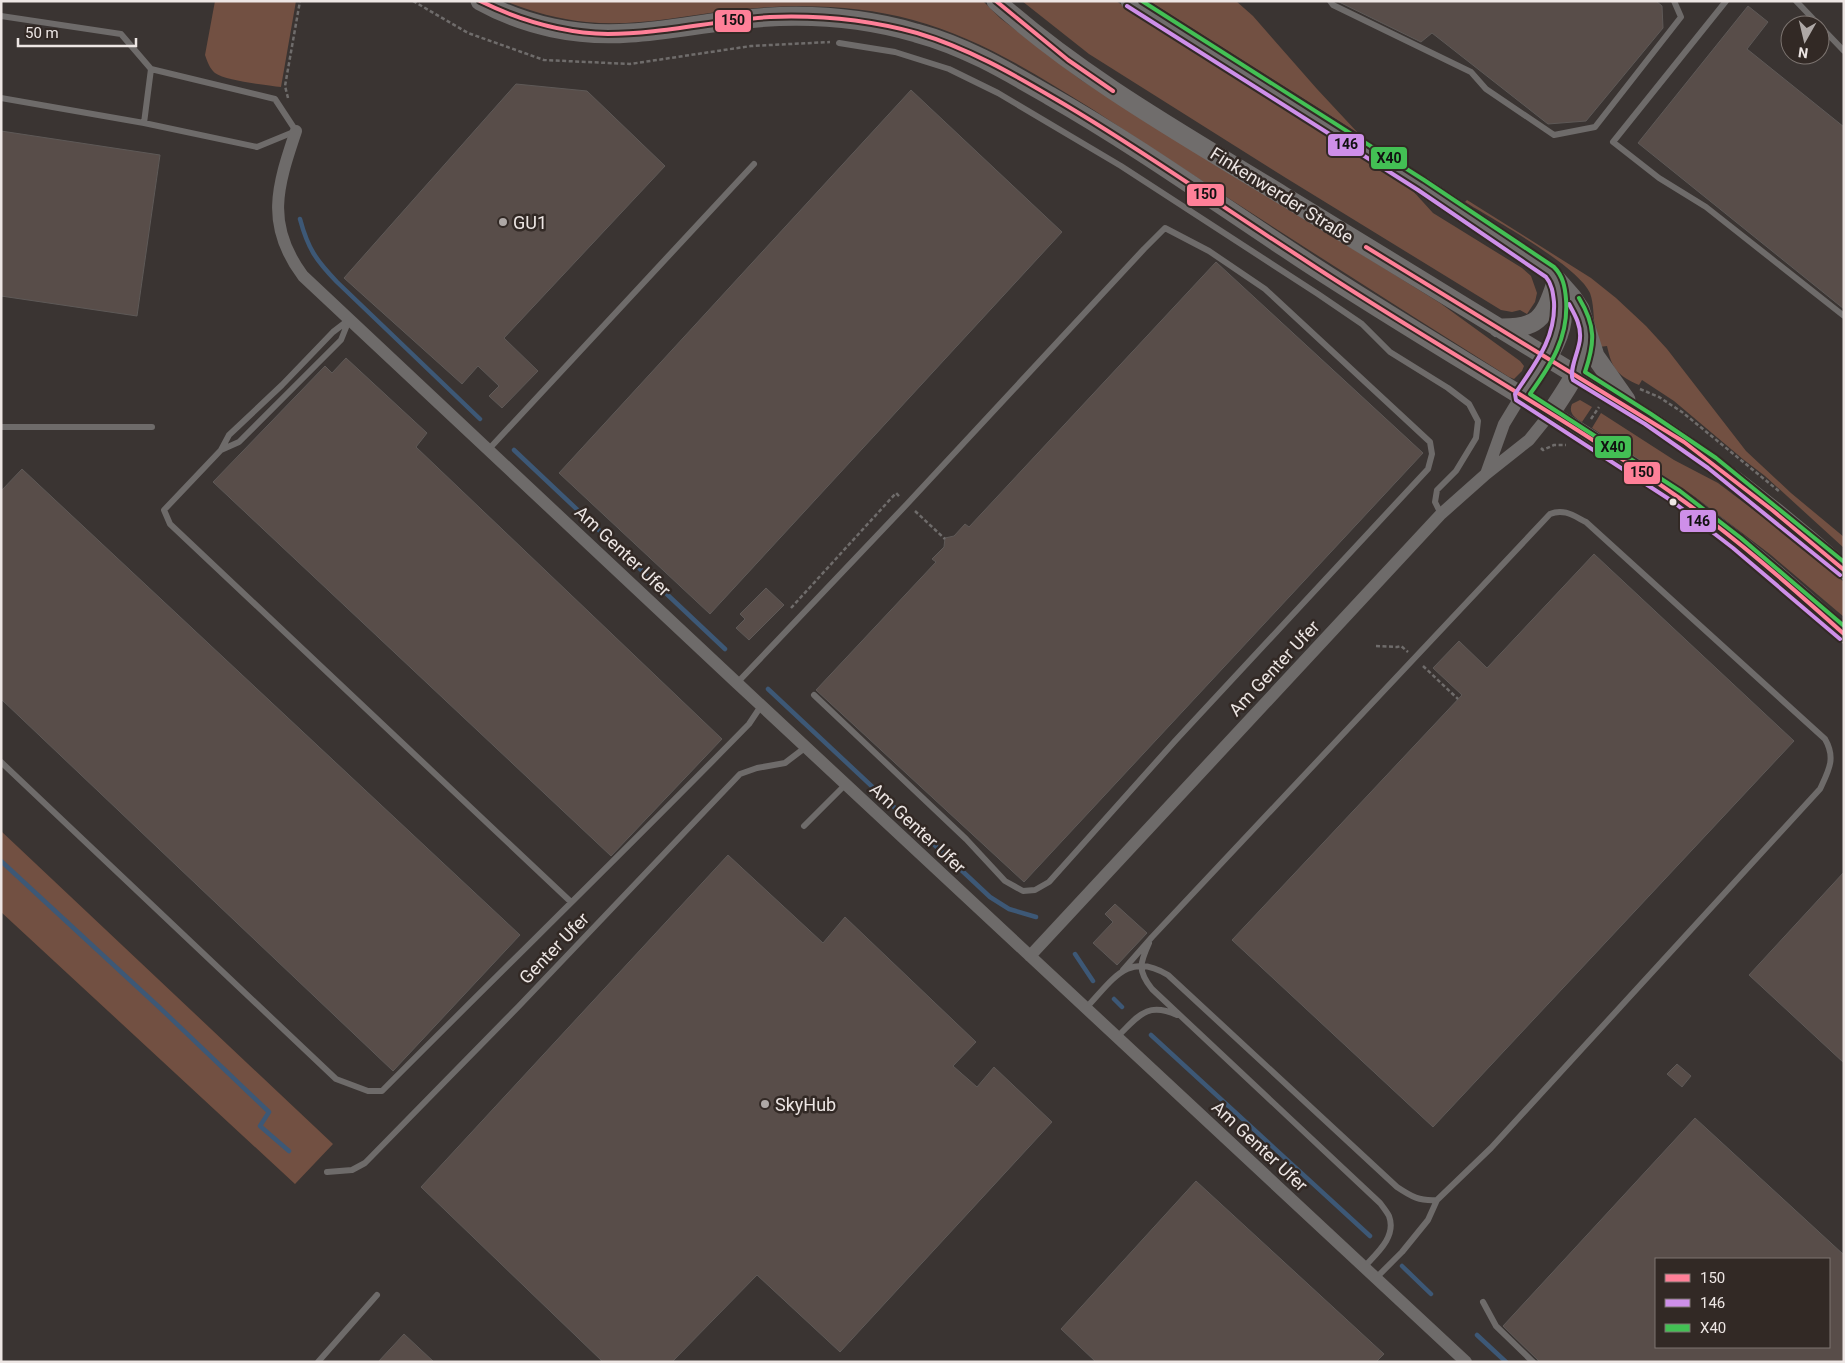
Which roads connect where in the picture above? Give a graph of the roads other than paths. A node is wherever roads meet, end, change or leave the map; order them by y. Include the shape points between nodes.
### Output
1 (480, 1) edge
2 (996, 1) edge
3 (1130, 1) edge
4 (1330, 1) edge
5 (1674, 1) edge
6 (1726, 1) edge
7 (1796, 1) edge
8 (1809, 15) edge
9 (1, 16) edge
10 (1830, 37) edge
11 (839, 43) dead end
12 (1844, 50) edge
13 (151, 70) junction
14 (1, 98) edge
15 (144, 123) junction
16 (296, 131) junction
17 (754, 164) dead end
18 (1557, 280) junction
19 (1844, 316) edge
20 (350, 319) junction
21 (1498, 328) junction
22 (1588, 339) junction
23 (1547, 357) junction
24 (1576, 374) junction
25 (1521, 396) junction
26 (1633, 409) junction
27 (1550, 414) junction
28 (1, 427) edge
29 (152, 427) dead end
30 (489, 449) junction
31 (221, 450) junction
32 (1486, 474) junction
33 (1441, 514) junction
34 (1844, 570) edge
35 (1844, 634) edge
36 (737, 683) junction
37 (814, 695) dead end
38 (762, 706) junction
39 (806, 747) junction
40 (1, 762) edge
41 (846, 784) junction
42 (804, 826) dead end
43 (571, 902) junction
44 (1152, 937) junction
45 (1030, 956) junction
46 (1140, 965) junction
47 (1123, 970) junction
48 (1086, 1008) junction
49 (1183, 1017) junction
50 (1117, 1037) junction
51 (327, 1172) dead end
52 (1438, 1200) junction
53 (1364, 1267) junction
54 (1376, 1278) junction
55 (377, 1294) dead end
56 (1483, 1302) dead end
57 (318, 1362) edge
58 (1466, 1362) edge
59 (1533, 1362) edge

1 - 25 main road via 512,17 540,25 598,34 629,34 747,18 820,16 930,36 996,66 1096,123 1304,260
2 - 21 main road, Finkenwerder Straße via 1061,55 1103,84
3 - 18 main road via 1421,185 1540,265
4 - 5 lane via 1471,72 1486,89 1554,135 1595,127 1681,17
6 - 19 lane via 1613,142 1658,178 1706,206
7 - 8 lane
9 - 13 lane via 121,34
10 - 12 lane
11 - 33 lane via 895,52 949,69 998,93 1121,166 1318,294 1362,324 1390,352 1469,404 1478,421 1476,438 1456,471 1437,490 1436,502
13 - 15 lane
13 - 16 lane via 275,99
14 - 15 lane
15 - 16 lane via 257,147
16 - 20 street, Am Genter Ufer via 279,193 281,237 304,276
17 - 30 lane
18 - 21 main road via 1544,314 1533,323 1517,329
18 - 22 main road via 1580,310
18 - 23 main road via 1562,323
20 - 30 street, Am Genter Ufer
20 - 31 lane via 229,434
20 - 31 lane via 340,340 239,442
21 - 23 main road, Finkenwerder Straße
22 - 24 main road
22 - 26 main road via 1599,363
23 - 24 main road, Finkenwerder Straße
23 - 25 main road
24 - 26 main road, Finkenwerder Straße
24 - 27 main road
25 - 27 main road
25 - 32 street, Am Genter Ufer via 1504,424
26 - 34 main road, Finkenwerder Straße via 1712,463
27 - 32 street, Am Genter Ufer via 1529,440
27 - 35 main road via 1676,496
28 - 29 lane
30 - 36 street, Am Genter Ufer
31 - 43 lane via 164,510 170,524
32 - 33 street, Am Genter Ufer
33 - 45 street, Am Genter Ufer
36 - 37 lane via 1165,228 1209,251 1265,290 1430,442 1432,454 1428,469 1049,882 1035,890 1023,891 1005,882 966,839
36 - 38 street, Am Genter Ufer
38 - 39 street, Am Genter Ufer
38 - 43 lane via 749,724 636,840
39 - 41 street, Am Genter Ufer
39 - 51 lane, Genter Ufer via 785,763 740,774 520,1006 365,1163 352,1170
40 - 43 lane via 336,1079 368,1091 382,1090
41 - 42 lane
41 - 45 street, Am Genter Ufer
44 - 46 lane
44 - 47 lane
44 - 52 lane via 1556,511 1570,513 1586,522 1825,739 1831,757 1820,790 1491,1148
45 - 48 street, Am Genter Ufer
46 - 47 lane
46 - 49 lane via 1152,989
46 - 52 lane via 1168,975 1397,1188 1413,1197
47 - 48 lane
48 - 50 street, Am Genter Ufer
49 - 50 lane via 1166,1010 1144,1011
49 - 53 lane via 1380,1203 1389,1217 1390,1234
50 - 53 street, Am Genter Ufer
52 - 54 lane via 1428,1220
53 - 54 street, Am Genter Ufer
54 - 58 street, Am Genter Ufer
55 - 57 lane
56 - 59 lane via 1496,1326

